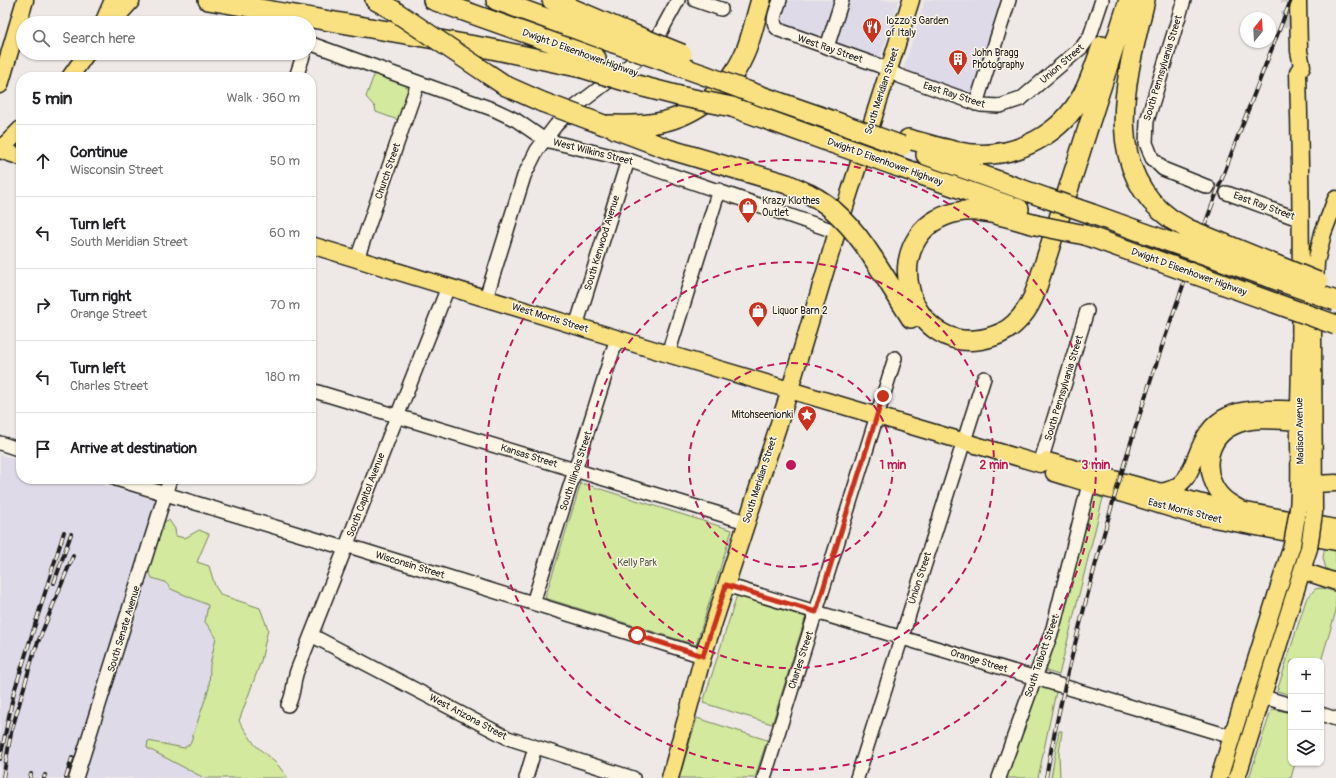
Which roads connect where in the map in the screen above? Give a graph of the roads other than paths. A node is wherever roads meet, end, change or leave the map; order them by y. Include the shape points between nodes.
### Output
1 (25, 0) edge
2 (113, 0) edge
3 (130, 0) edge
4 (208, 0) edge
5 (375, 0) edge
6 (433, 0) edge
7 (496, 0) edge
8 (552, 0) edge
9 (678, 0) edge
10 (695, 0) edge
11 (761, 0) edge
12 (780, 0) edge
13 (842, 0) edge
14 (911, 0) edge
15 (1009, 0) edge
16 (1102, 0) edge
17 (1121, 0) edge
18 (1129, 0) edge
19 (1142, 0) edge
20 (1145, 0) edge
21 (1184, 0) edge
22 (1303, 1) edge
23 (721, 9) dead end
24 (20, 16) edge
25 (106, 16) edge
26 (115, 16) edge
27 (301, 16) edge
28 (316, 19) edge
29 (1289, 28) tunnel mouth
30 (16, 31) edge
31 (620, 37) junction
32 (316, 46) edge
33 (827, 47) junction
34 (83, 60) edge
35 (302, 60) edge
36 (589, 63) junction
37 (1300, 65) junction
38 (888, 70) junction
39 (74, 72) edge
40 (298, 72) edge
41 (418, 83) junction
42 (0, 85) edge
43 (1021, 99) joint
44 (976, 104) junction
45 (604, 125) junction
46 (16, 134) edge
47 (545, 140) junction
48 (905, 143) junction
49 (0, 150) edge
50 (16, 155) edge
51 (628, 160) junction
52 (1208, 186) tunnel mouth
53 (720, 190) junction
54 (1227, 193) tunnel mouth
55 (1336, 201) edge
56 (1300, 220) junction
57 (1038, 221) junction
58 (837, 232) junction
59 (316, 247) edge
60 (357, 259) junction
61 (448, 287) junction
62 (1336, 290) edge
63 (486, 298) junction
64 (1336, 301) edge
65 (1087, 311) dead end
66 (1336, 325) edge
67 (576, 326) junction
68 (618, 338) junction
69 (668, 354) junction
70 (895, 358) dead end
71 (984, 378) dead end
72 (790, 389) junction
73 (316, 392) edge
74 (1300, 415) junction
75 (397, 416) junction
76 (877, 416) junction
77 (963, 441) junction
78 (0, 443) edge
79 (16, 448) edge
80 (1040, 464) junction
81 (576, 471) junction
82 (133, 484) edge
83 (169, 484) edge
84 (1089, 484) junction
85 (1313, 484) junction
86 (1336, 484) edge
87 (1156, 492) junction
88 (166, 494) junction
89 (1306, 511) junction
90 (1258, 515) junction
91 (746, 522) junction
92 (1336, 528) edge
93 (1336, 542) edge
94 (346, 546) junction
95 (1303, 571) junction
96 (1336, 582) edge
97 (726, 585) junction
98 (533, 603) junction
99 (816, 612) junction
100 (311, 635) junction
101 (902, 637) junction
102 (703, 656) junction
103 (1035, 678) junction
104 (1263, 697) junction
105 (1288, 704) edge
106 (288, 705) dead end
107 (1324, 715) edge
108 (1336, 719) edge
109 (1232, 737) junction
110 (535, 748) junction
111 (595, 772) edge
112 (76, 778) edge
113 (526, 778) edge
114 (633, 778) edge
115 (670, 778) edge
116 (764, 778) edge
117 (857, 778) edge
118 (999, 778) edge
119 (1219, 778) edge
120 (1237, 778) edge

1 - 24 main road
2 - 25 main road
3 - 26 highway
4 - 27 highway
5 - 45 highway, bridge via 506,86
6 - 36 highway, Dwight D Eisenhower Highway
7 - 31 highway, Dwight D Eisenhower Highway
8 - 31 highway
9 - 47 street via 659,35 635,61 571,110
10 - 23 street
11 - 45 highway via 740,63 728,82 713,97 685,114 665,121 639,125
12 - 33 street, West Ray Street via 774,25 779,30
13 - 33 street
14 - 38 main road, South Meridian Street
15 - 44 street
16 - 43 street, Union Street via 1086,42
17 - 48 highway via 1083,94 1064,120 1044,136 1019,148 991,154 967,153
18 - 57 highway via 1028,308 1015,324 999,334 970,340 958,339 940,332 919,314 908,288 908,266 912,250 918,240 934,223 951,214 974,211
19 - 45 highway, bridge via 1118,66 1043,299 1024,328 1012,338 991,348 971,350 945,345 931,338 913,322 856,234 829,207 808,194 791,185 668,149
20 - 62 highway, bridge via 1130,66 1124,123 1133,175 1158,207 1188,229
21 - 52 street, South Pennsylvania Street via 1146,124 1146,143 1152,158 1160,167
22 - 37 main road, Madison Avenue via 1305,51
28 - 36 highway
29 - 37 main road, Madison Avenue via 1291,63
30 - 42 main road
31 - 48 highway, Dwight D Eisenhower Highway, bridge via 802,110
32 - 41 street, West Wilkins Street
33 - 38 street, West Ray Street
34 - 39 main road
35 - 40 street
36 - 57 highway, Dwight D Eisenhower Highway, bridge via 732,107
37 - 56 main road, Madison Avenue
38 - 44 street, East Ray Street
38 - 58 main road, South Meridian Street
41 - 47 street, West Wilkins Street via 500,112
41 - 60 street, Church Street
43 - 44 street, East Ray Street via 1000,106
46 - 49 main road
47 - 51 street, West Wilkins Street
47 - 63 street via 524,176
48 - 64 highway, Dwight D Eisenhower Highway, bridge via 1046,198
49 - 50 main road
51 - 53 street, West Wilkins Street
51 - 67 street, South Kenwood Avenue
53 - 58 street, West Wilkins Street
53 - 69 street
54 - 56 street, East Ray Street
55 - 85 main road, Madison Avenue via 1323,233 1316,262 1313,333
56 - 74 main road, Madison Avenue
57 - 66 highway, Dwight D Eisenhower Highway, bridge via 1085,235
58 - 72 main road, South Meridian Street
59 - 60 main road, West Morris Street
60 - 61 main road, West Morris Street
61 - 63 main road, West Morris Street
61 - 75 street, South Capitol Avenue
63 - 67 main road, West Morris Street
65 - 80 street, South Pennsylvania Street
67 - 68 main road, West Morris Street
68 - 69 main road, West Morris Street
68 - 81 street, South Illinois Street
69 - 72 main road, West Morris Street
70 - 76 street, Charles Street
71 - 77 street, Union Street
72 - 76 main road, East Morris Street
72 - 91 main road, South Meridian Street
73 - 75 street, Kansas Street
74 - 87 main road via 1241,411 1225,417 1206,432 1187,477 1181,485 1170,491
74 - 89 main road, Madison Avenue
74 - 90 main road via 1244,422 1225,431 1213,447 1209,466 1217,489 1230,503
75 - 81 street, Kansas Street
75 - 94 street, South Capitol Avenue
76 - 77 main road, East Morris Street
76 - 99 street, Charles Street
77 - 80 main road, East Morris Street
77 - 101 street, Union Street
78 - 79 street
80 - 84 main road, East Morris Street via 1043,470
80 - 87 main road, East Morris Street via 1047,461 1061,464
81 - 91 street, Kansas Street
81 - 98 street, South Illinois Street
82 - 88 street, Wisconsin Street
83 - 88 street, South Senate Avenue
84 - 93 main road, East Morris Street via 1192,515
84 - 103 street, South Talbott Street via 1053,628
85 - 86 main road
85 - 89 main road, Madison Avenue
87 - 90 main road, East Morris Street
88 - 94 street, Wisconsin Street via 338,546
88 - 112 street, South Senate Avenue
89 - 95 main road, Madison Avenue, bridge via 1309,548
89 - 109 main road, Madison Avenue, bridge via 1292,545
90 - 92 main road, East Morris Street
91 - 97 main road, South Meridian Street
94 - 98 street, Wisconsin Street
94 - 100 street, South Capitol Avenue
95 - 96 main road
95 - 104 main road, Madison Avenue
97 - 99 street, Orange Street
97 - 102 main road, South Meridian Street
98 - 102 street, Wisconsin Street
99 - 101 street, Orange Street
99 - 116 street, Charles Street
100 - 106 street, South Capitol Avenue via 295,676 292,699
100 - 110 street, West Arizona Street via 508,738
101 - 103 street, Orange Street
101 - 117 street, Union Street
102 - 115 main road, South Meridian Street
103 - 109 street, Orange Street
103 - 118 street, South Talbott Street
104 - 105 street
104 - 120 main road, Madison Avenue
107 - 108 street
109 - 119 main road, Madison Avenue
110 - 111 street, West Arizona Street
110 - 113 street
111 - 114 street, West Arizona Street

